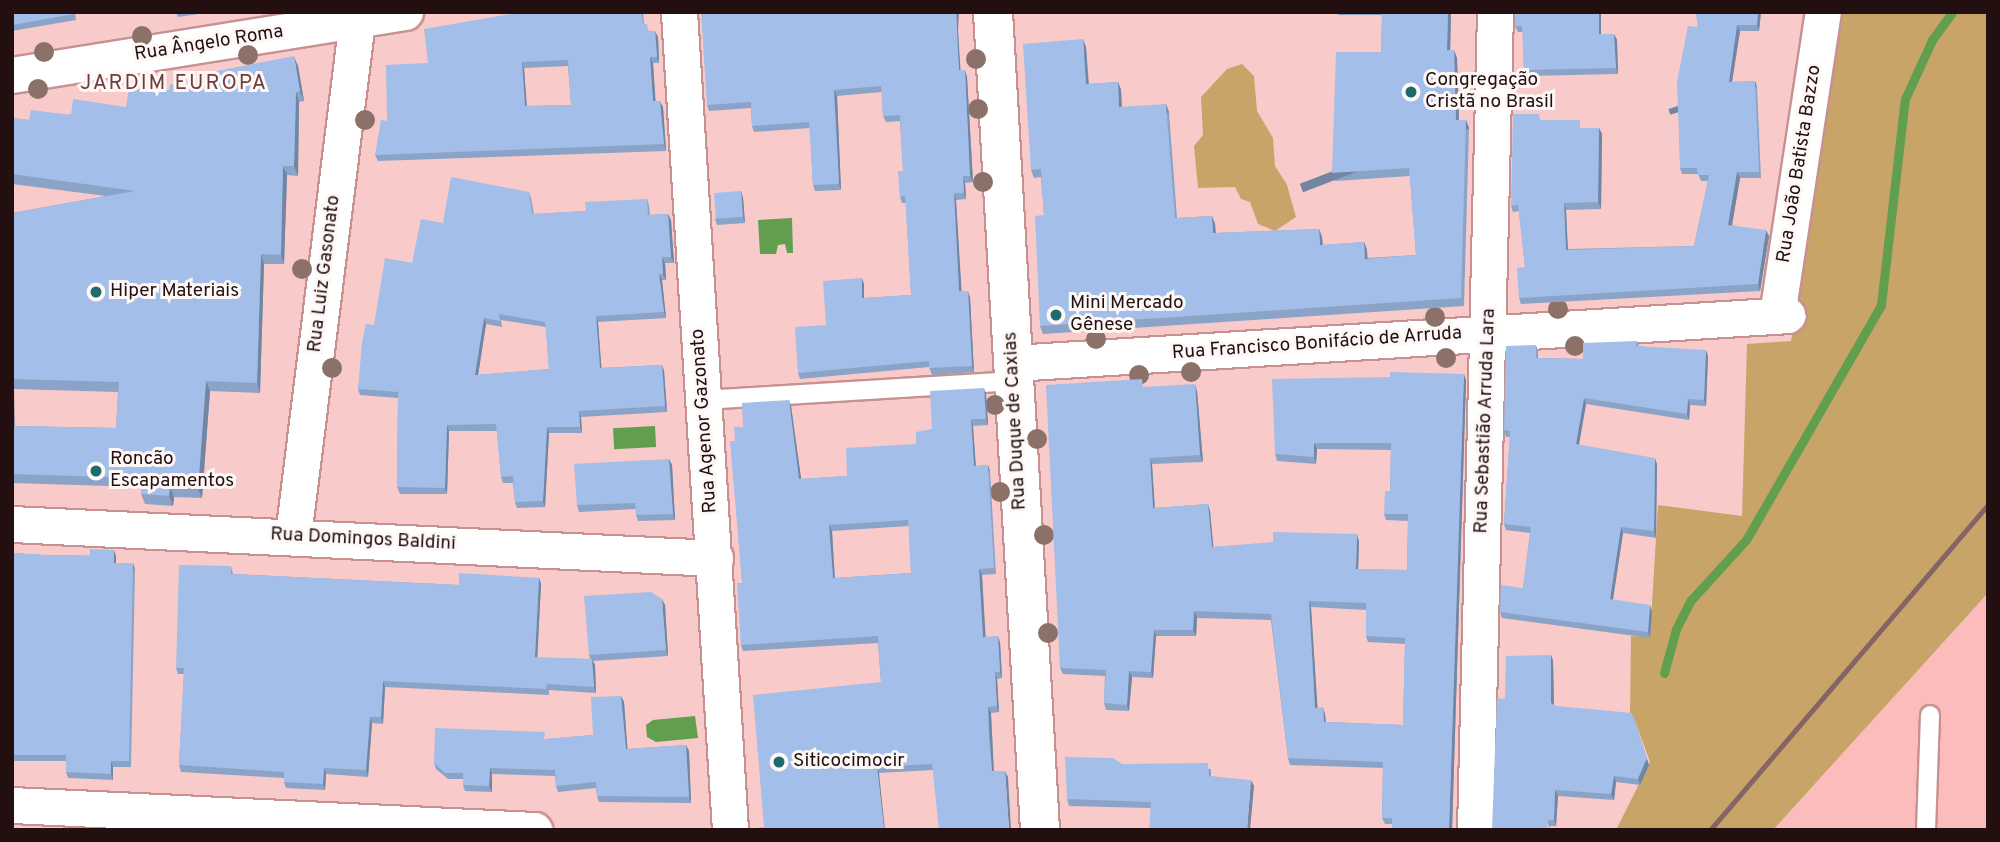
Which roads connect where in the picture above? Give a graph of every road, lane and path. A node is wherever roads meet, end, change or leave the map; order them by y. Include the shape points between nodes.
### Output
1 (405, 12) edge
2 (679, 12) edge
3 (993, 12) edge
4 (1495, 12) edge
5 (1823, 12) edge
6 (357, 16) edge
7 (12, 75) edge
8 (1782, 315) joint
9 (1488, 333) junction
10 (1014, 372) junction
11 (704, 400) junction
12 (12, 524) edge
13 (293, 536) junction
14 (715, 558) junction
15 (1930, 715) dead end
16 (12, 805) edge
17 (534, 830) edge
18 (730, 830) edge
19 (1040, 830) edge
20 (1475, 830) edge
21 (1926, 830) edge

1 - 6 street, Rua Ângelo Roma
2 - 11 street, Rua Agenor Gazonato
3 - 10 main road, Rua Duque de Caxias
4 - 9 street, Rua Sebastião Arruda Lara
5 - 8 street, Rua João Batista Bazzo
6 - 7 street, Rua Ângelo Roma
6 - 13 street, Rua Luiz Gasonato
8 - 9 street, Rua Francisco Bonifácio de Arruda
9 - 10 street, Rua Francisco Bonifácio de Arruda
9 - 20 street, Rua Sebastião Arruda Lara
10 - 11 lane, Rua Francisco Bonifácio de Arruda
10 - 19 main road, Rua Duque de Caxias
11 - 14 street, Rua Agenor Gazonato
12 - 13 street, Rua Domingos Baldini
13 - 14 street, Rua Domingos Baldini
14 - 18 street, Rua Agenor Gazonato
15 - 21 lane
16 - 17 street

